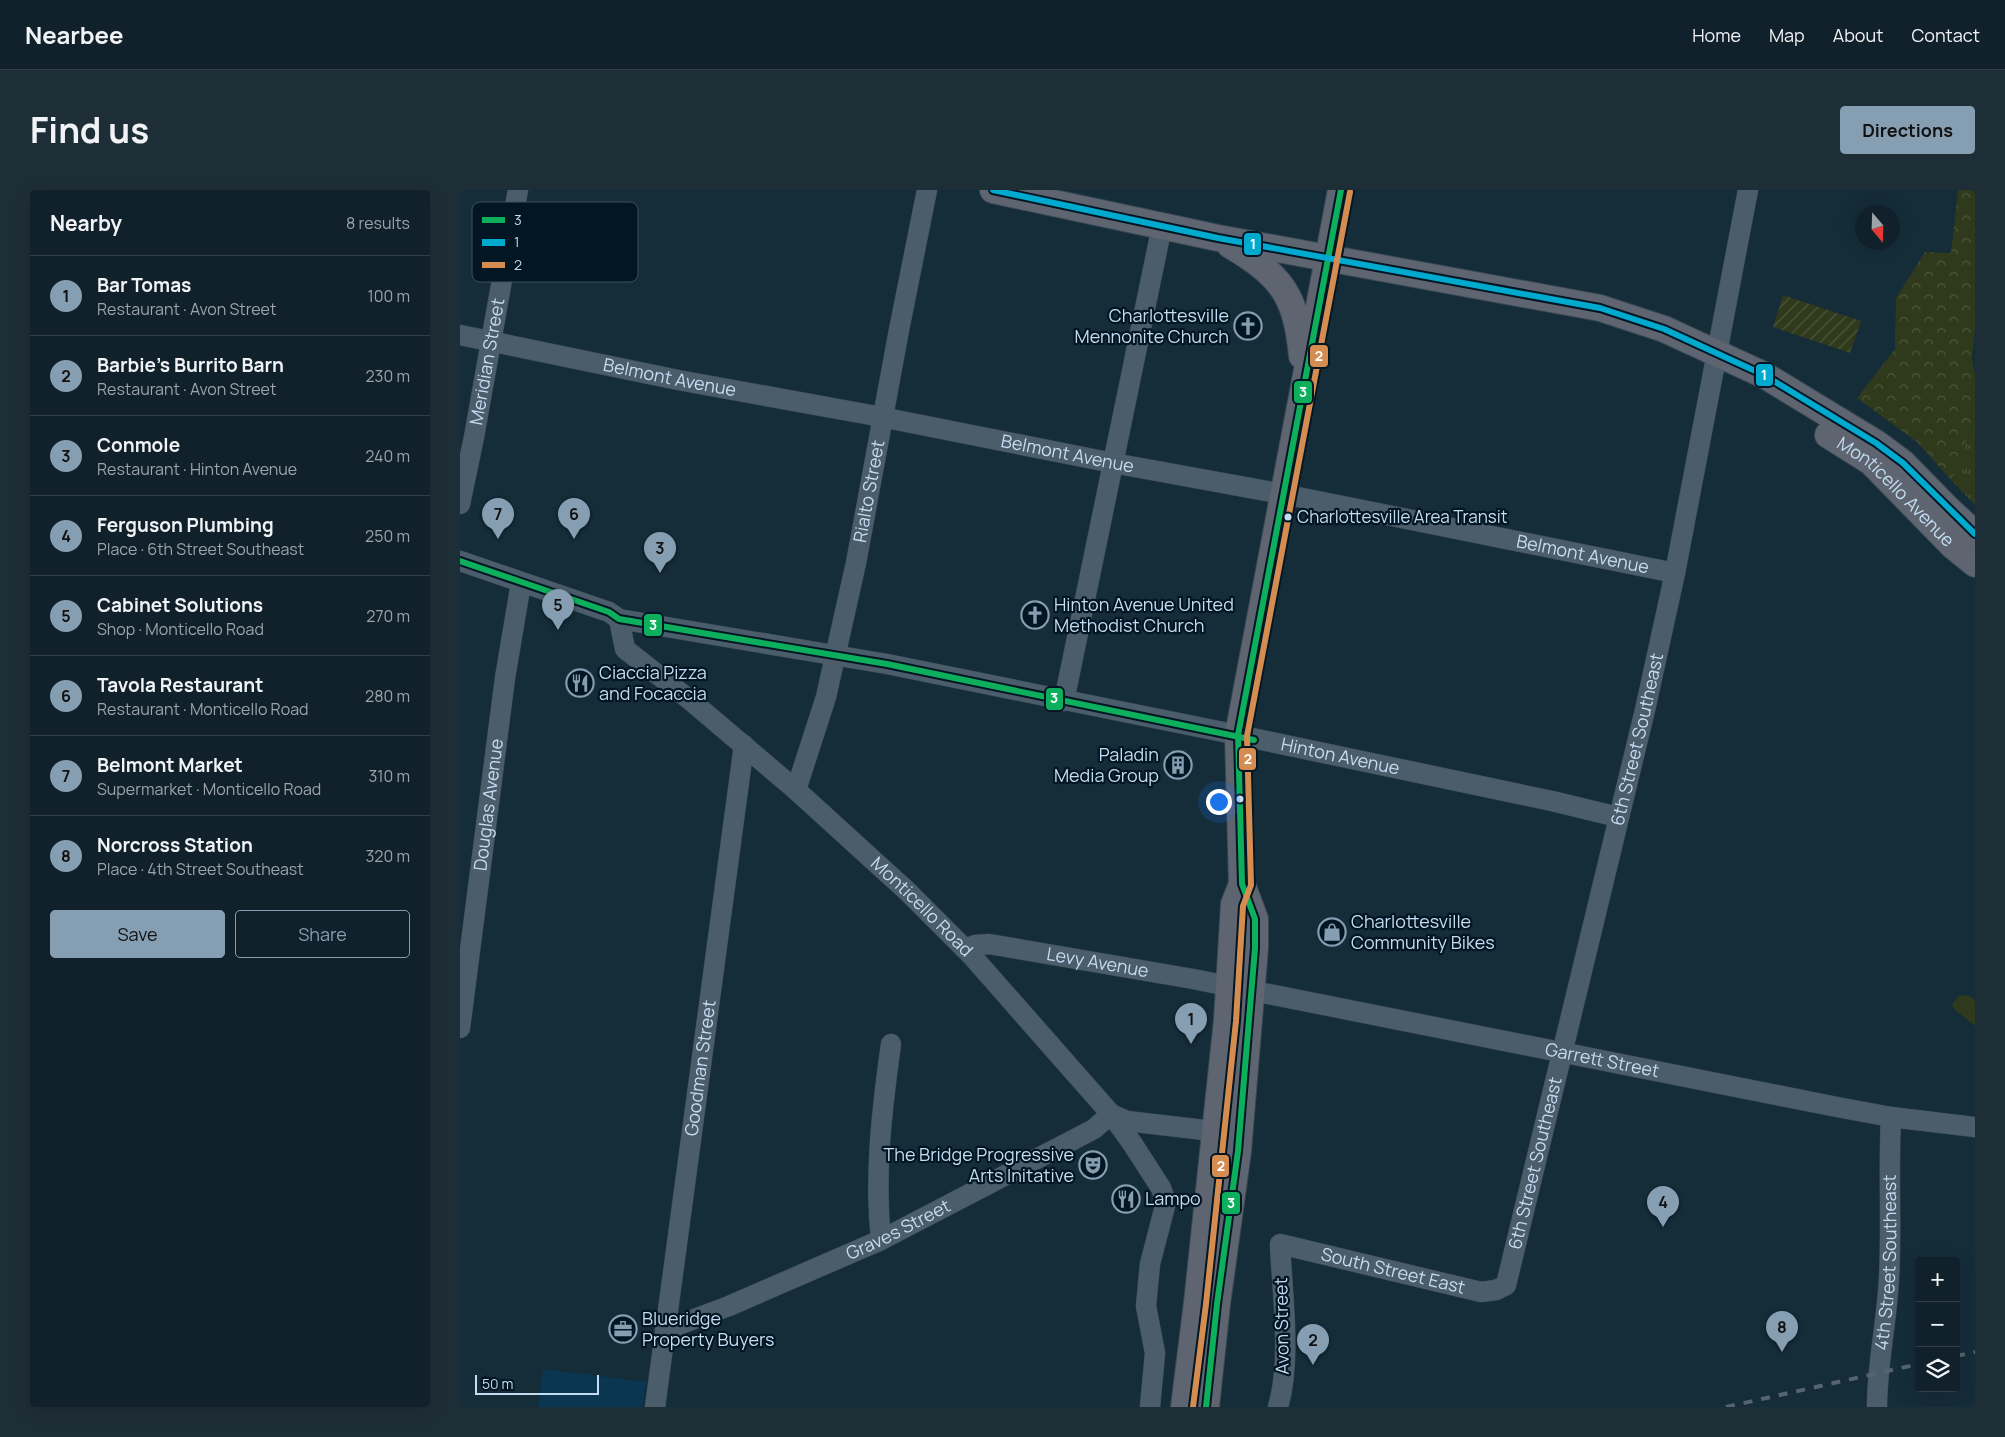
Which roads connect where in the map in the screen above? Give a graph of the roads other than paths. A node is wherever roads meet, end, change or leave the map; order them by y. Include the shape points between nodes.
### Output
1 (927, 190) edge
2 (993, 190) edge
3 (1341, 190) edge
4 (1748, 190) edge
5 (1162, 226) junction
6 (1218, 238) junction
7 (1328, 257) junction
8 (502, 282) edge
9 (460, 334) edge
10 (491, 341) junction
11 (1716, 354) junction
12 (1304, 380) junction
13 (882, 418) junction
14 (1113, 464) junction
15 (1282, 494) junction
16 (460, 504) edge
17 (1975, 534) edge
18 (460, 561) edge
19 (1975, 564) edge
20 (1675, 573) junction
21 (521, 583) junction
22 (619, 619) junction
23 (836, 655) junction
24 (1064, 700) junction
25 (1238, 735) junction
26 (744, 745) junction
27 (796, 790) junction
28 (1618, 817) junction
29 (965, 949) junction
30 (1240, 988) junction
31 (460, 1028) edge
32 (891, 1044) dead end
33 (1562, 1052) junction
34 (1111, 1114) junction
35 (1891, 1117) junction
36 (1975, 1127) edge
37 (1228, 1133) junction
38 (881, 1240) junction
39 (1280, 1244) joint
40 (1506, 1285) joint
41 (1207, 1304) junction
42 (665, 1330) junction
43 (656, 1398) edge
44 (1150, 1407) edge
45 (1184, 1407) edge
46 (1206, 1407) edge
47 (1278, 1407) edge
48 (1877, 1407) edge

1 - 13 street, Rialto Street
2 - 5 main road, Monticello Avenue
3 - 7 main road
4 - 11 street, 6th Street Southeast
5 - 6 main road, Monticello Avenue
5 - 14 street
6 - 7 main road, Monticello Avenue
6 - 12 main road via 1256,260 1282,286 1293,306 1299,327
7 - 11 main road, Monticello Avenue via 1600,308 1688,338
7 - 12 main road
8 - 10 street, Meridian Street
9 - 10 street, Belmont Avenue
10 - 13 street, Belmont Avenue
10 - 16 street, Meridian Street
11 - 17 main road, Monticello Avenue via 1764,375 1876,443 1903,463
11 - 19 main road, Monticello Avenue via 1754,389 1871,462
11 - 20 street, 6th Street Southeast
12 - 15 main road
13 - 14 street, Belmont Avenue
13 - 23 street, Rialto Street
14 - 15 street, Belmont Avenue
14 - 24 street
15 - 20 street, Belmont Avenue
15 - 25 main road
18 - 21 street
20 - 28 street, 6th Street Southeast
21 - 22 street via 609,612
21 - 31 street, Douglas Avenue via 506,673
22 - 23 street, Hinton Avenue
22 - 26 street, Monticello Road via 625,649
23 - 24 street, Hinton Avenue
23 - 27 street, Rialto Street
24 - 25 street, Hinton Avenue
25 - 28 street, Hinton Avenue
25 - 30 main road via 1242,884 1234,904
26 - 27 street, Monticello Road
26 - 42 street, Goodman Street
27 - 29 street, Monticello Road
28 - 33 street, 6th Street Southeast
29 - 30 street, Levy Avenue via 989,944
29 - 34 street, Monticello Road
30 - 33 street, Garrett Street
30 - 37 main road
32 - 38 street via 881,1126 878,1194
33 - 35 street, Garrett Street
33 - 40 street, 6th Street Southeast
34 - 37 street via 1127,1121
34 - 38 street, Graves Street via 1094,1129
34 - 44 street, Monticello Road via 1161,1188 1166,1202 1150,1264 1146,1306 1155,1353
35 - 36 street, Garrett Street
35 - 48 street, 4th Street Southeast via 1891,1242
37 - 41 main road
38 - 42 street, Graves Street
39 - 40 street, South Street East via 1482,1292
39 - 47 street, Avon Street via 1286,1366
41 - 45 main road
41 - 46 main road
42 - 43 street, Goodman Street

